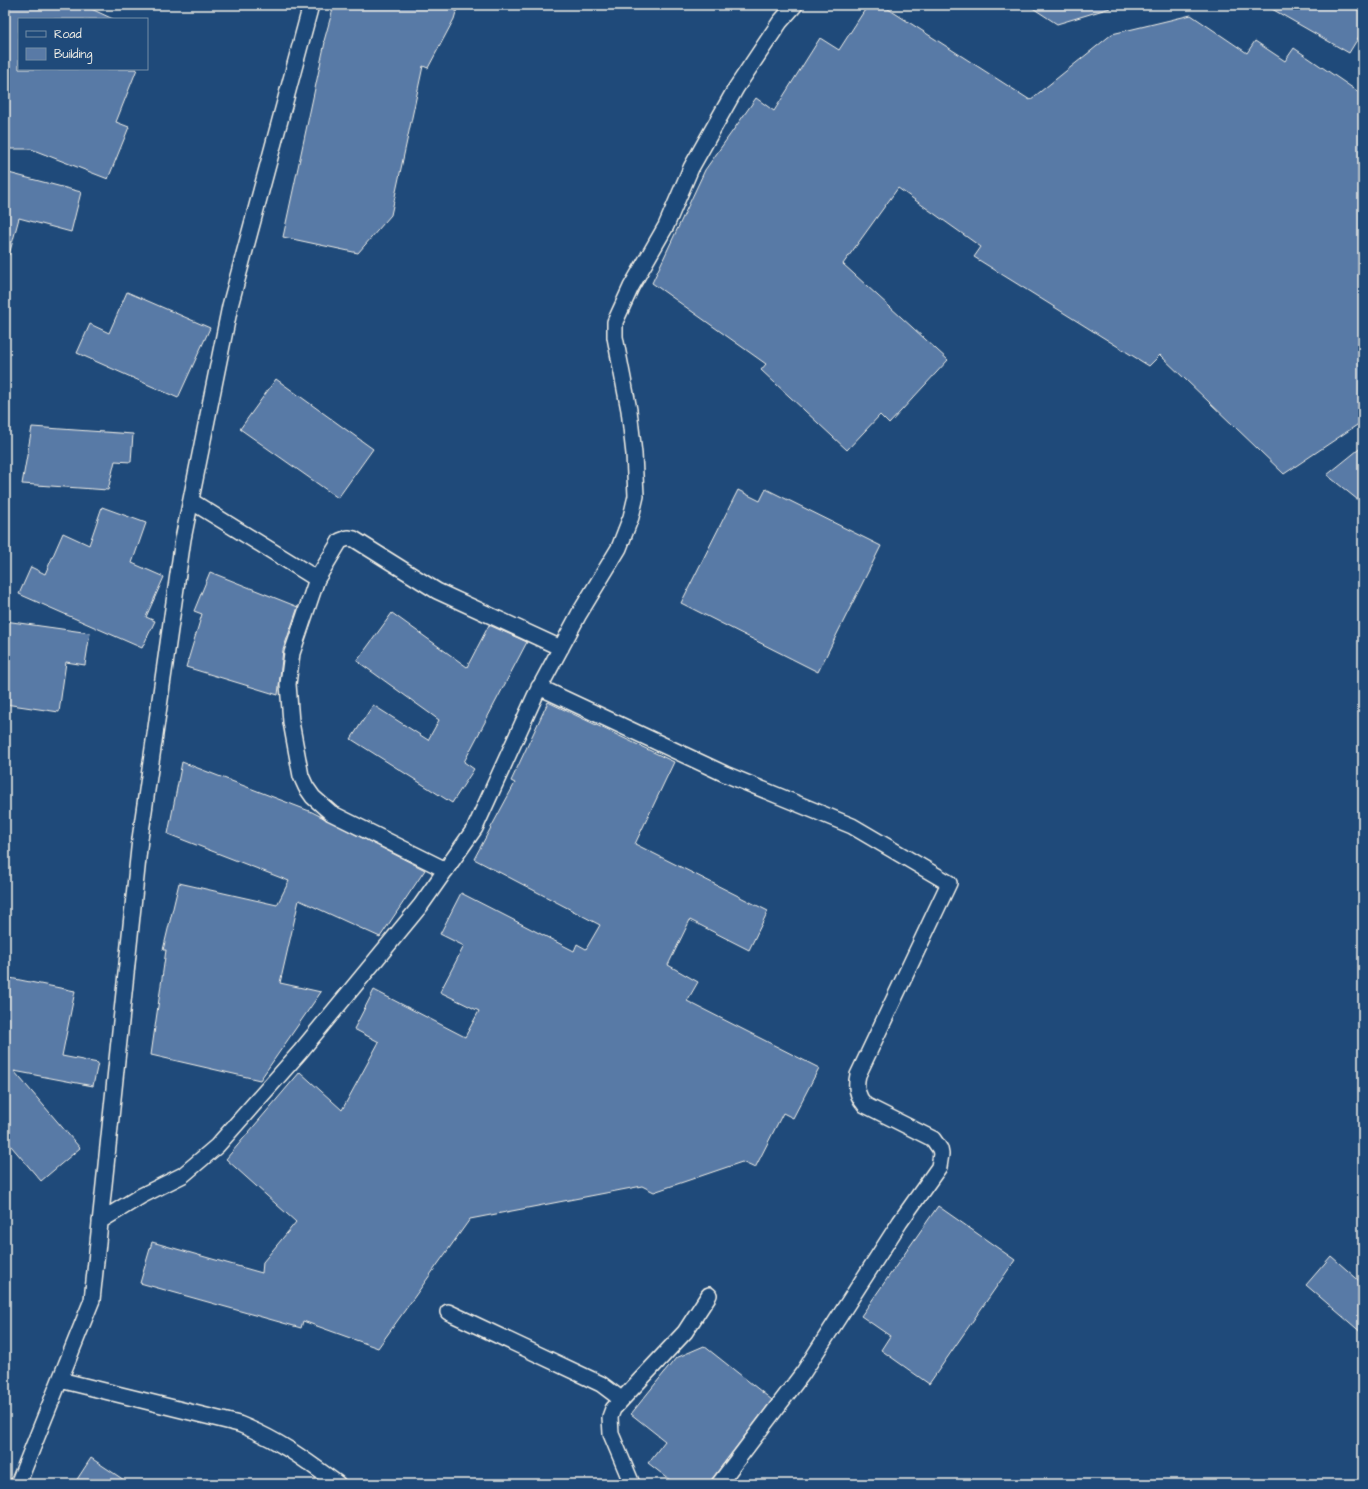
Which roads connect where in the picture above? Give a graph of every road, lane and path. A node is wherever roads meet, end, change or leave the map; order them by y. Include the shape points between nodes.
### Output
1 (312, 5) edge
2 (795, 5) edge
3 (191, 501) junction
4 (317, 579) junction
5 (561, 648) junction
6 (539, 687) junction
7 (446, 870) junction
8 (100, 1221) junction
9 (710, 1295) dead end
10 (448, 1312) dead end
11 (60, 1380) junction
12 (621, 1399) junction
13 (18, 1484) edge
14 (338, 1484) edge
15 (632, 1484) edge
16 (719, 1484) edge

1 - 3 street via 230,306
2 - 5 street via 780,22 736,88 691,168 666,226 615,322 615,337 629,410 636,496 619,548
3 - 4 street
3 - 8 street via 183,539 140,839
4 - 5 street via 340,542 348,538 354,539 437,591
4 - 7 street via 292,653 288,684 291,722 301,776 313,797 331,813
5 - 6 street
6 - 7 street via 475,828
6 - 16 street via 725,774 852,826 949,883 856,1082 858,1095 865,1105 933,1139 940,1149 939,1167 900,1222 803,1373
7 - 8 street via 421,905 305,1046 217,1146 183,1174
8 - 11 street via 92,1300
9 - 12 street via 685,1332
10 - 12 street via 601,1384
11 - 13 street
11 - 14 street via 239,1424 292,1450
12 - 15 street via 611,1413 611,1434

